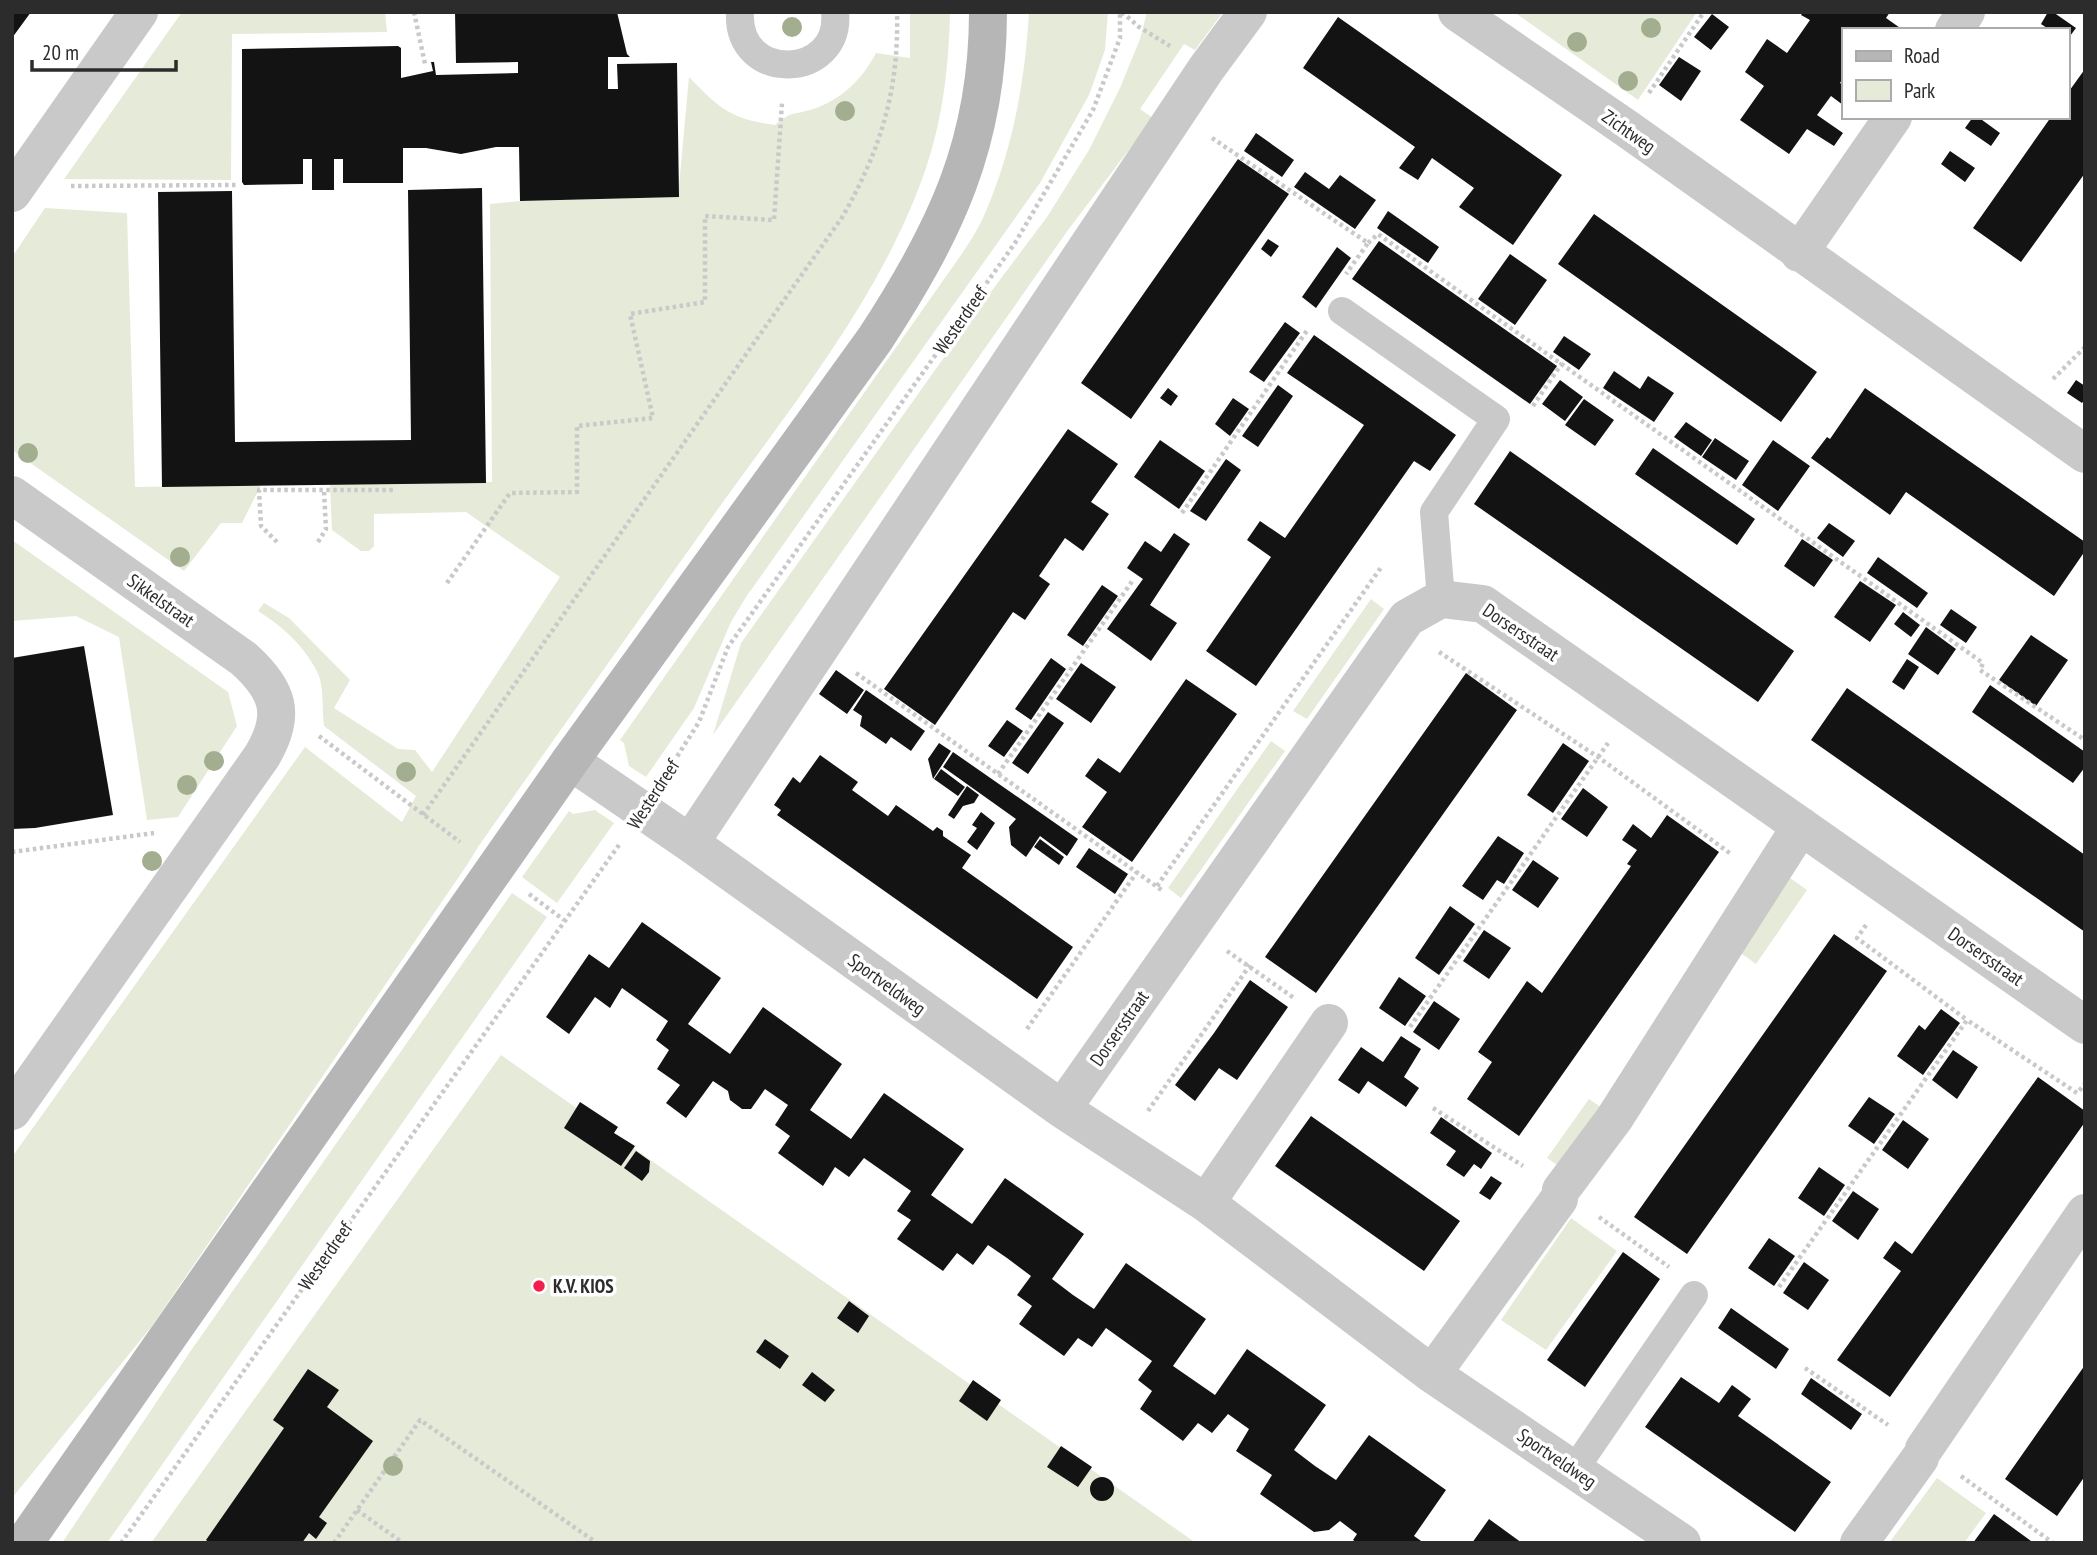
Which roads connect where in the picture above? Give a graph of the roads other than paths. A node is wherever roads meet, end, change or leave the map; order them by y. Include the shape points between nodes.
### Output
1 (139, 12) edge
2 (740, 12) edge
3 (835, 12) edge
4 (988, 12) edge
5 (1248, 12) edge
6 (1457, 12) edge
7 (1966, 12) edge
8 (1955, 28) edge
9 (1893, 119) edge
10 (12, 193) edge
11 (1799, 253) junction
12 (1342, 311) road end
13 (2085, 454) edge
14 (12, 495) edge
15 (1441, 599) junction
16 (570, 761) junction
17 (1801, 826) junction
18 (690, 843) junction
19 (1329, 1023) road end
20 (2085, 1025) edge
21 (1062, 1109) junction
22 (12, 1111) edge
23 (1206, 1203) junction
24 (2085, 1213) edge
25 (1694, 1295) road end
26 (1432, 1374) junction
27 (1574, 1470) junction
28 (24, 1543) edge
29 (1682, 1543) edge
30 (1859, 1543) edge

1 - 10 street
2 - 3 lane via 741,28 752,50 772,64 784,65 797,65 820,54 833,32
4 - 16 street via 976,128 954,198 917,274 875,339
5 - 18 street
6 - 11 street, Zichtweg
7 - 8 street
9 - 11 street
11 - 13 street, Zichtweg
12 - 15 lane via 1496,419 1434,512
14 - 22 street, Sikkelstraat via 244,659 268,683 275,715 266,748
15 - 17 street, Dorsersstraat via 1483,604
15 - 21 street, Dorsersstraat via 1401,626
16 - 18 street, Sportveldweg
16 - 28 street
17 - 20 street, Dorsersstraat
17 - 26 street via 1614,1119
18 - 21 street, Sportveldweg
19 - 23 street
21 - 23 street, Sportveldweg
23 - 26 street, Sportveldweg
24 - 30 street
25 - 27 lane
26 - 27 street, Sportveldweg
27 - 29 street, Sportveldweg

